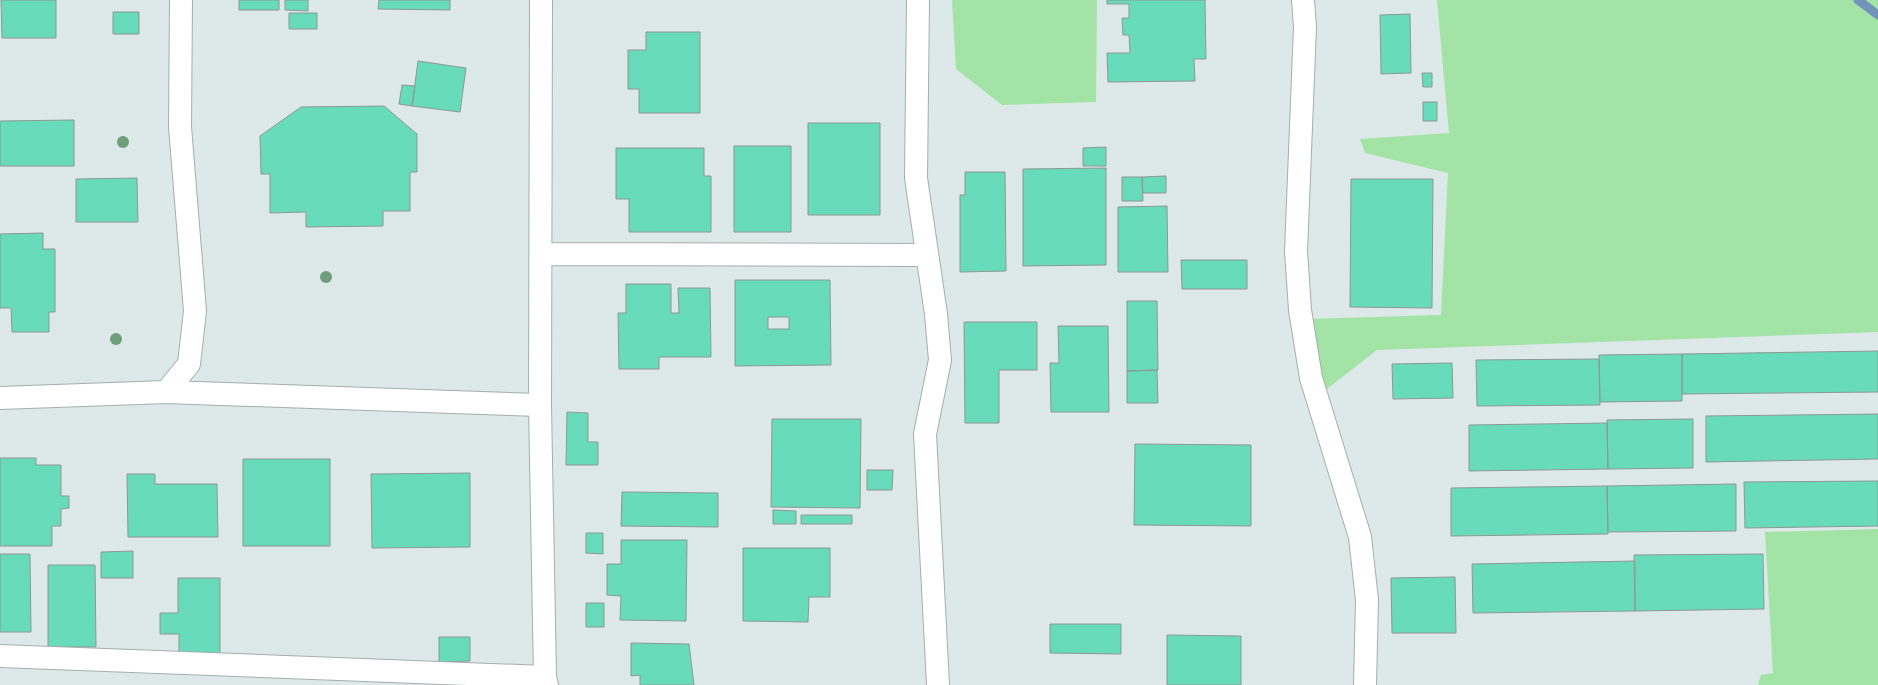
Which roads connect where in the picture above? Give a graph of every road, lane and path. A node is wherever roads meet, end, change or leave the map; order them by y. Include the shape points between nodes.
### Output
1 (181, 0) edge
2 (541, 0) edge
3 (918, 0) edge
4 (1303, 0) edge
5 (540, 254) junction
6 (927, 255) junction
7 (166, 392) junction
8 (0, 398) edge
9 (540, 405) junction
10 (0, 656) edge
11 (546, 681) edge
12 (938, 685) edge
13 (1365, 685) edge

1 - 7 street via 180,127 194,311 189,364
2 - 5 street
3 - 6 street via 916,178
4 - 13 street via 1306,27 1296,251 1300,310 1311,378 1360,537 1367,600
5 - 6 street
5 - 9 street
6 - 12 street via 940,360 925,434
7 - 8 street
7 - 9 street
9 - 11 street
10 - 11 street

